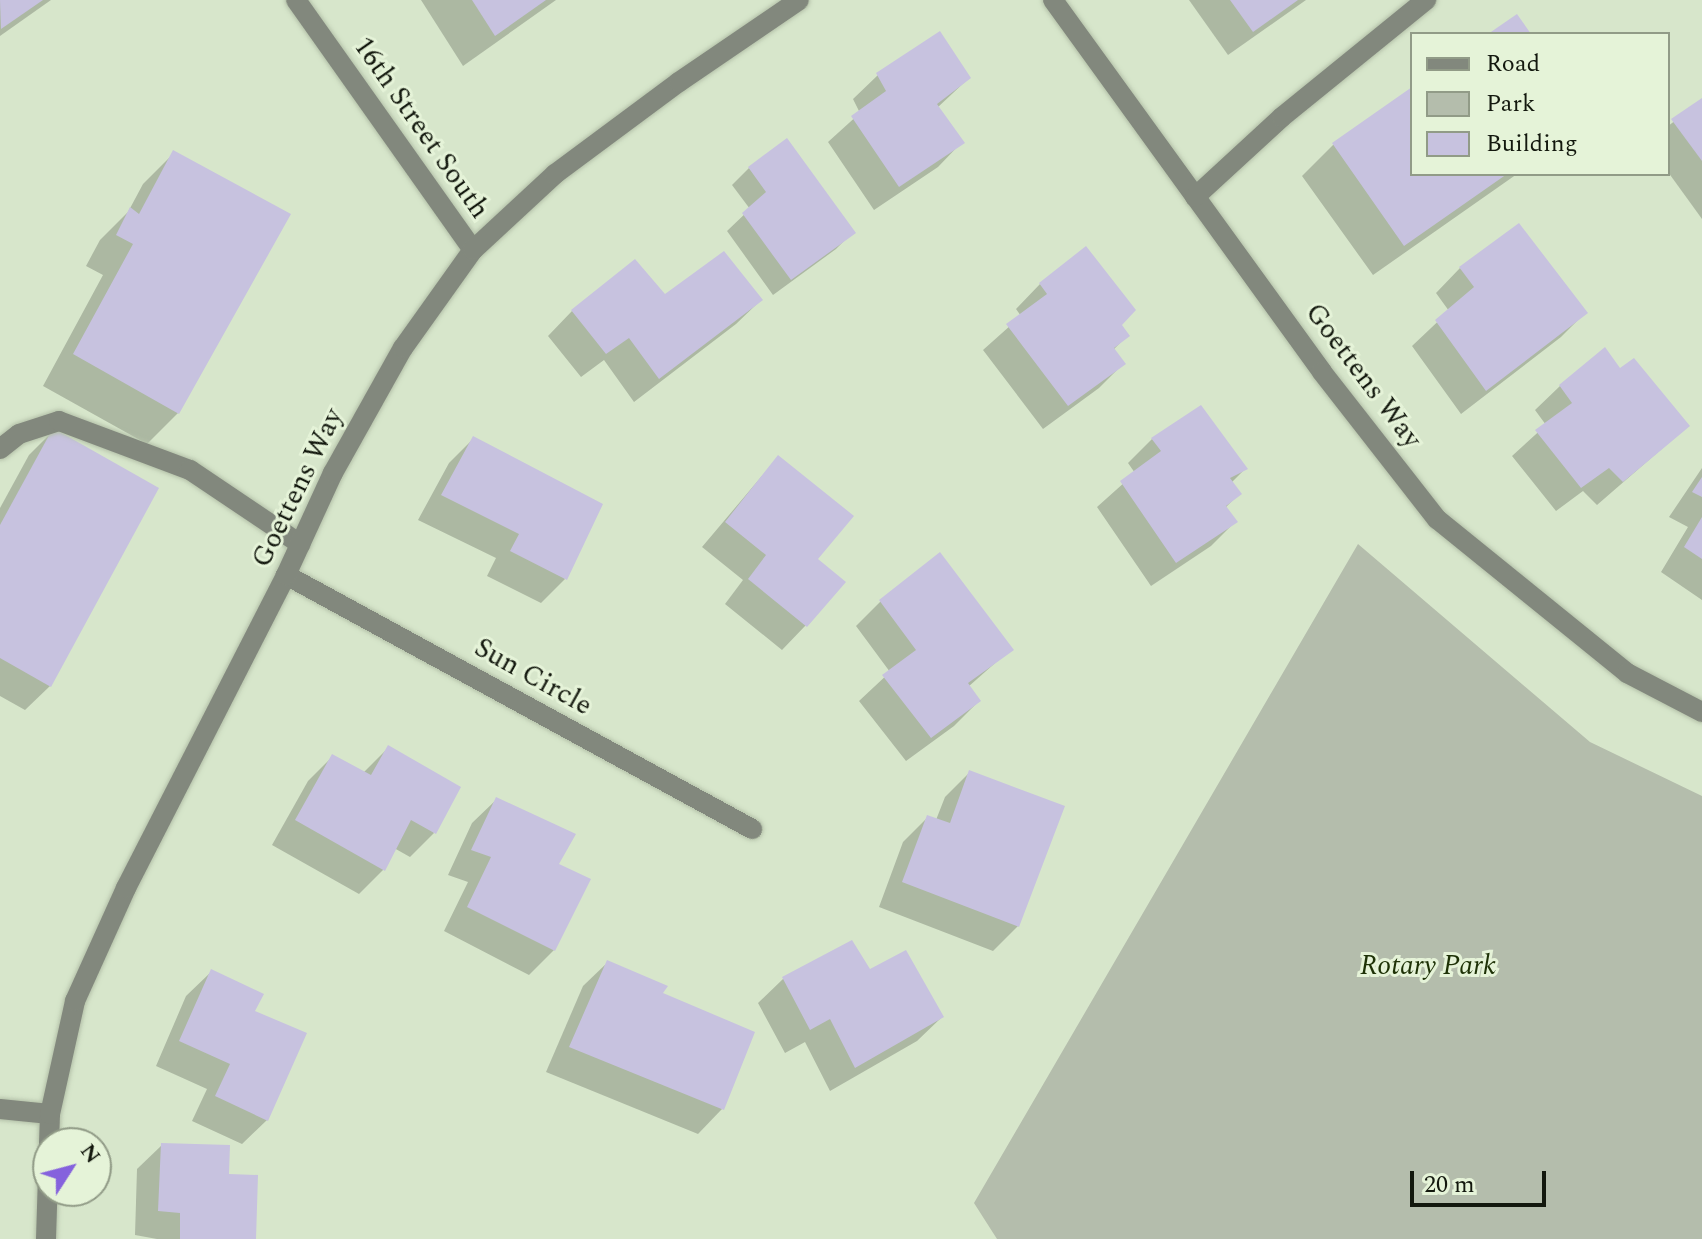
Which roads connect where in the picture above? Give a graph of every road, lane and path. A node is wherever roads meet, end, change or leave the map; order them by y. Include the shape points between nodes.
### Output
1 (296, 0) edge
2 (799, 0) edge
3 (1053, 0) edge
4 (1426, 0) edge
5 (1195, 197) junction
6 (473, 250) junction
7 (0, 449) edge
8 (300, 544) junction
9 (286, 575) junction
10 (1702, 712) edge
11 (752, 829) dead end
12 (0, 1109) edge
13 (50, 1114) junction
14 (50, 1127) edge
15 (47, 1207) edge
16 (46, 1239) edge

1 - 6 street, 16th Street South
2 - 6 street, Goettens Way via 555,174
3 - 5 street, Goettens Way
4 - 5 street via 1282,117
5 - 10 street, Goettens Way via 1437,519 1627,673
6 - 8 street, Goettens Way via 403,348
7 - 8 street via 19,434 59,421 190,470
8 - 9 street, Goettens Way
9 - 11 street, Sun Circle
9 - 13 street, Goettens Way via 126,888 75,1001
12 - 13 street
13 - 14 street, Goettens Way
15 - 16 street

